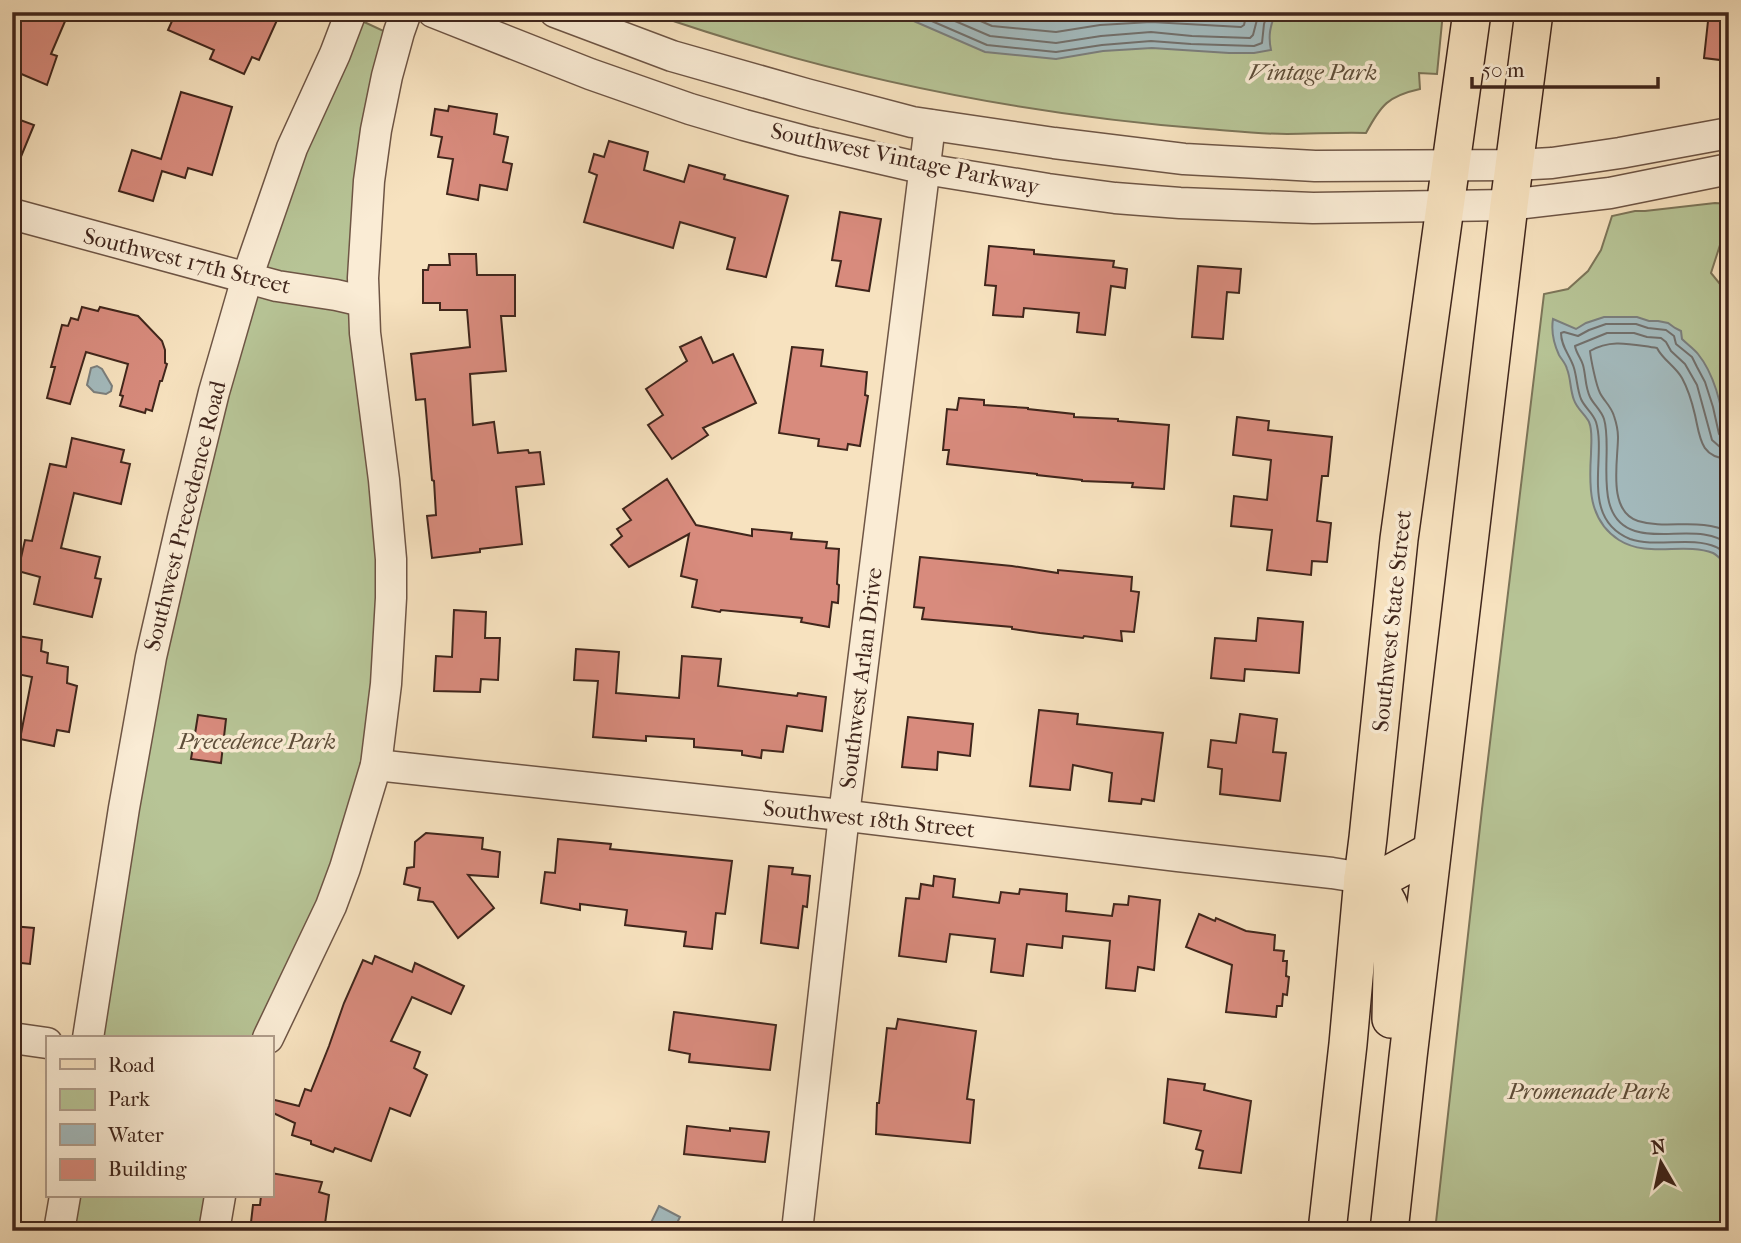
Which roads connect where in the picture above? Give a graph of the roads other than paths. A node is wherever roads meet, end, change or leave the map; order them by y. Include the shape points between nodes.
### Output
1 (351, 12) edge
2 (406, 12) edge
3 (433, 12) edge
4 (555, 12) edge
5 (1472, 12) edge
6 (1534, 12) edge
7 (930, 125) junction
8 (1729, 133) edge
9 (1450, 164) junction
10 (1514, 165) junction
11 (925, 169) junction
12 (1729, 169) edge
13 (1509, 205) junction
14 (1446, 206) junction
15 (12, 214) edge
16 (247, 278) junction
17 (362, 301) junction
18 (376, 765) junction
19 (844, 815) junction
20 (1432, 851) junction
21 (1363, 878) junction
22 (88, 1036) edge
23 (269, 1036) edge
24 (12, 1038) edge
25 (46, 1043) edge
26 (1394, 1181) junction
27 (65, 1198) edge
28 (220, 1198) edge
29 (59, 1231) edge
30 (214, 1231) edge
31 (797, 1231) edge
32 (1327, 1231) edge
33 (1389, 1231) edge

1 - 16 street, Southwest Precedence Road via 292,148
2 - 17 street via 376,130
3 - 11 street, Southwest Vintage Parkway via 690,108
4 - 7 street, Southwest Vintage Parkway via 672,56
5 - 9 main road, Southwest State Street
6 - 10 main road
7 - 9 street, Southwest Vintage Parkway via 1184,159 1315,166
7 - 11 street, Southwest Arlan Drive
8 - 10 street, Southwest Vintage Parkway via 1620,153
9 - 10 street, Southwest Vintage Parkway
9 - 14 main road, Southwest State Street
10 - 13 main road
11 - 14 street, Southwest Vintage Parkway via 1048,189 1180,203
11 - 19 street, Southwest Arlan Drive
12 - 13 street, Southwest Vintage Parkway via 1610,193
13 - 14 street, Southwest Vintage Parkway
13 - 20 main road
14 - 21 main road, Southwest State Street via 1399,539
15 - 16 street, Southwest 17th Street
16 - 17 street, Southwest 17th Street
16 - 22 street, Southwest Precedence Road via 151,657
17 - 18 street via 391,559 386,684
18 - 19 street, Southwest 18th Street
18 - 23 street via 331,906
19 - 21 street, Southwest 18th Street
19 - 31 street, Southwest Arlan Drive
20 - 21 main road via 1386,876
20 - 26 main road
21 - 26 main road via 1387,899 1392,912 1389,1090
21 - 32 main road, Southwest State Street
24 - 25 street
26 - 33 main road
27 - 29 street
28 - 30 street

